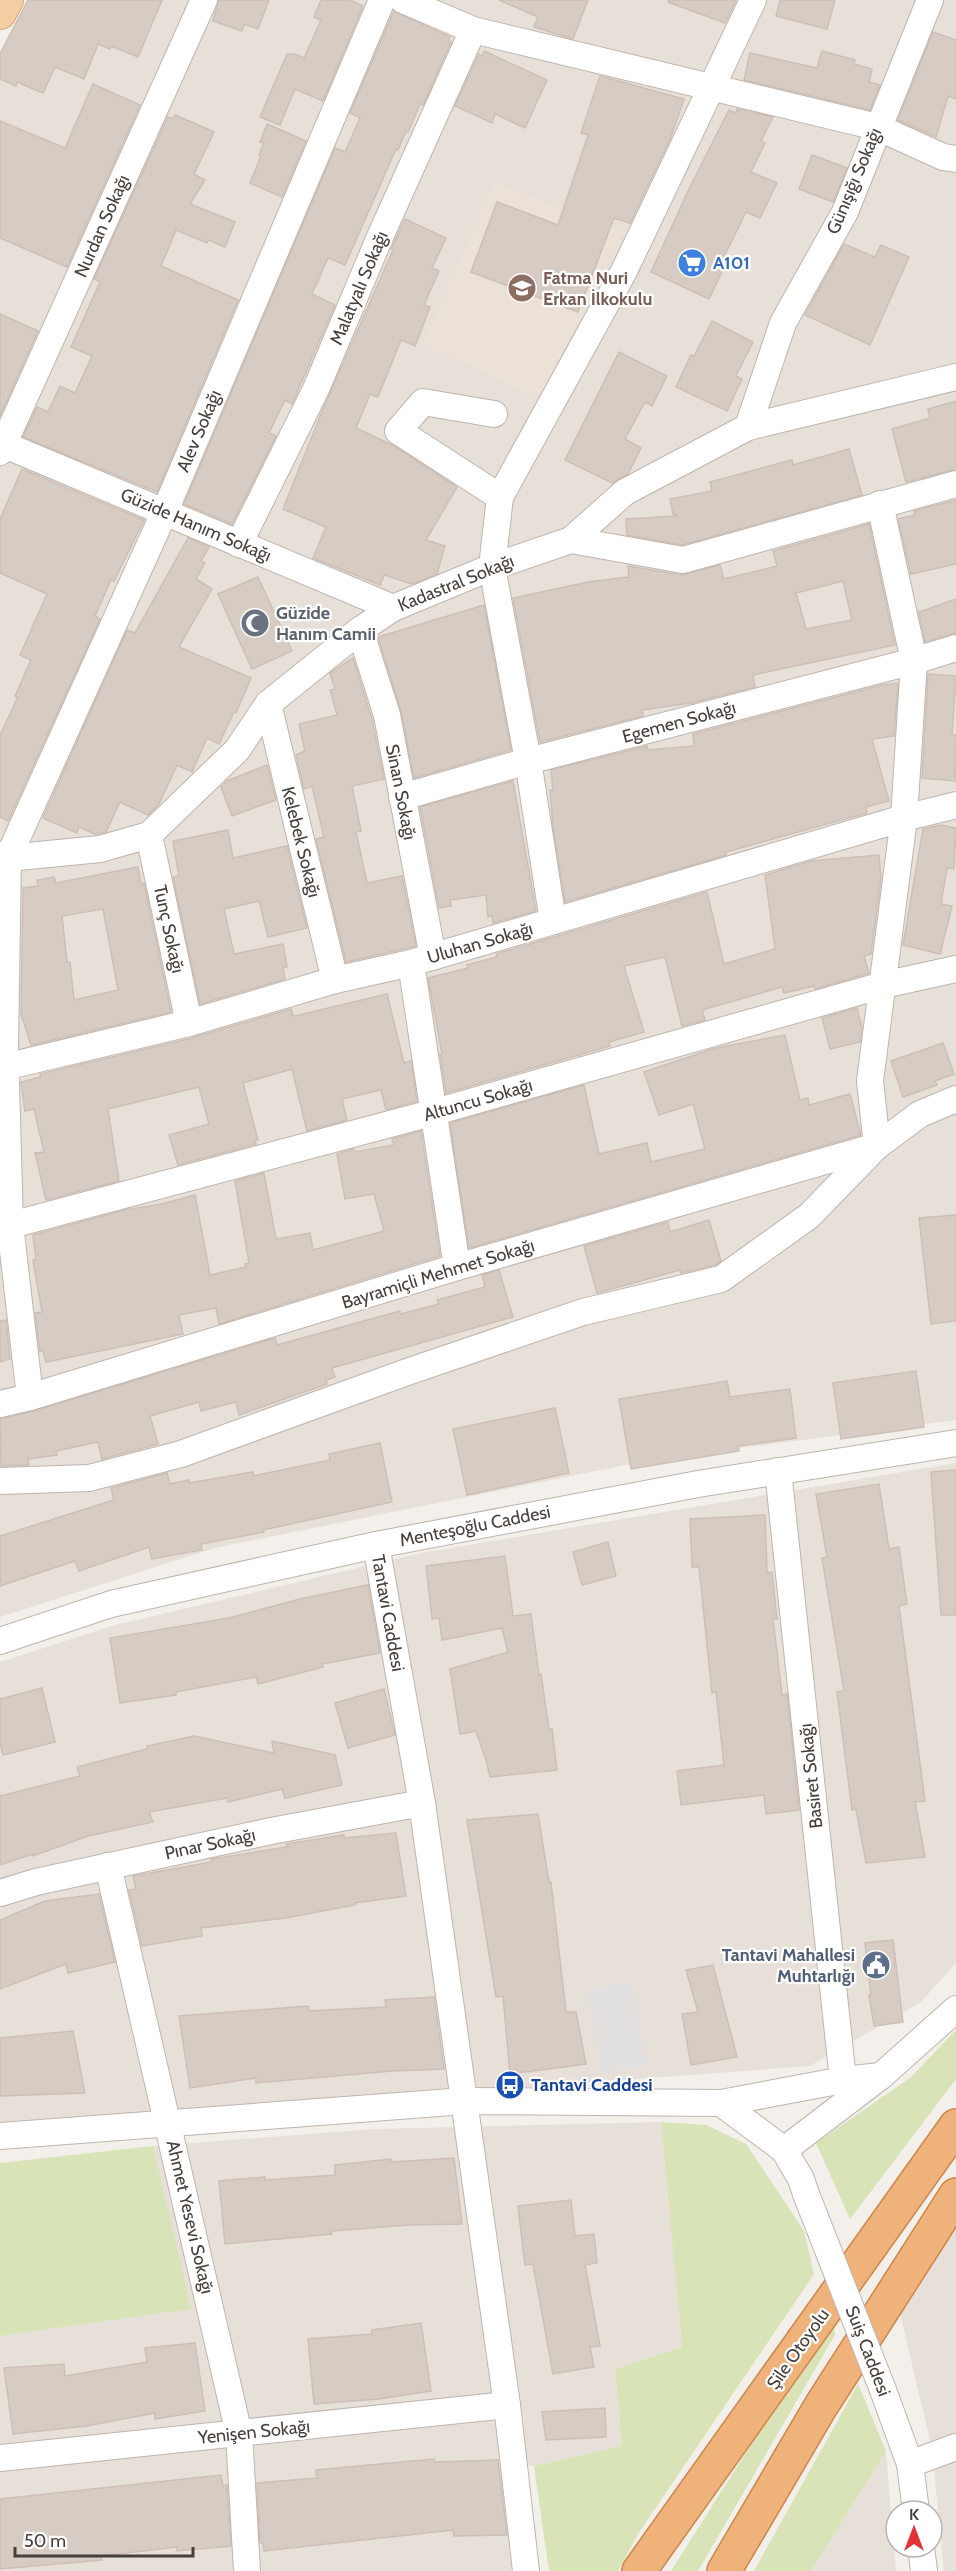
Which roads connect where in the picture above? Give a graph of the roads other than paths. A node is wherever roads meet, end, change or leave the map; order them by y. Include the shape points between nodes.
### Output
1 (7, 0) edge
2 (204, 0) edge
3 (382, 0) edge
4 (403, 0) edge
5 (753, 0) edge
6 (930, 0) edge
7 (0, 13) edge
8 (473, 30) junction
9 (712, 89) junction
10 (877, 127) junction
11 (956, 159) edge
12 (956, 377) edge
13 (494, 414) dead end
14 (748, 427) junction
15 (1, 446) edge
16 (956, 484) edge
17 (501, 497) junction
18 (880, 504) junction
19 (165, 511) junction
20 (571, 540) junction
21 (238, 544) junction
22 (492, 567) junction
23 (393, 608) junction
24 (360, 630) junction
25 (956, 648) edge
26 (914, 661) junction
27 (268, 704) junction
28 (528, 761) junction
29 (402, 797) junction
30 (956, 805) edge
31 (904, 818) junction
32 (149, 836) junction
33 (4, 857) edge
34 (553, 921) junction
35 (422, 960) junction
36 (956, 969) edge
37 (335, 980) junction
38 (883, 985) junction
39 (189, 1023) junction
40 (3, 1057) edge
41 (955, 1100) edge
42 (435, 1112) junction
43 (877, 1146) junction
44 (5, 1226) edge
45 (457, 1267) junction
46 (30, 1397) junction
47 (0, 1404) edge
48 (956, 1443) edge
49 (778, 1471) junction
50 (0, 1481) edge
51 (376, 1545) junction
52 (0, 1641) edge
53 (423, 1803) junction
54 (108, 1866) junction
55 (0, 1893) edge
56 (956, 2009) edge
57 (881, 2076) junction
58 (843, 2080) junction
59 (465, 2101) junction
60 (721, 2103) junction
61 (169, 2124) junction
62 (956, 2126) edge
63 (0, 2136) edge
64 (783, 2150) junction
65 (956, 2194) edge
66 (507, 2405) junction
67 (239, 2434) junction
68 (956, 2447) edge
69 (0, 2458) edge
70 (910, 2464) junction
71 (914, 2499) edge
72 (247, 2571) edge
73 (526, 2571) edge
74 (639, 2571) edge
75 (724, 2571) edge

1 - 7 main road
2 - 15 street, Nurdan Sokağı
3 - 19 street, Alev Sokağı
4 - 8 street
5 - 9 street
6 - 10 street, Günışığı Sokağı
8 - 9 street
8 - 21 street, Malatyalı Sokağı via 316,389
9 - 10 street
9 - 17 street via 624,271
10 - 11 street via 943,157
10 - 14 street, Günışığı Sokağı via 845,212 783,322
12 - 14 street
13 - 17 street via 423,402 398,431
14 - 20 street via 626,492
15 - 19 street, Güzide Hanım Sokağı
16 - 18 street, Kadastral Sokağı
17 - 22 street
18 - 20 street, Kadastral Sokağı via 683,560
18 - 26 street
19 - 21 street, Güzide Hanım Sokağı
19 - 33 street, Alev Sokağı
20 - 22 street, Kadastral Sokağı
21 - 23 street, Güzide Hanım Sokağı
22 - 23 street, Kadastral Sokağı
22 - 28 street
23 - 24 street, Kadastral Sokağı
24 - 27 street, Kadastral Sokağı
24 - 29 street, Sinan Sokağı via 387,715
25 - 26 street, Egemen Sokağı
26 - 28 street, Egemen Sokağı
26 - 31 street
27 - 32 street, Kadastral Sokağı via 237,750
27 - 37 street, Kelebek Sokağı
28 - 29 street, Egemen Sokağı
28 - 34 street
29 - 35 street, Sinan Sokağı
30 - 31 street, Uluhan Sokağı
31 - 34 street, Uluhan Sokağı
31 - 38 street
32 - 33 street, Kadastral Sokağı via 100,849
32 - 39 street, Tunç Sokağı
33 - 40 street
34 - 35 street, Uluhan Sokağı
35 - 37 street, Uluhan Sokağı
35 - 42 street, Sinan Sokağı
36 - 38 street, Altuncu Sokağı
37 - 39 street, Uluhan Sokağı
38 - 42 street, Altuncu Sokağı
38 - 43 street via 870,1081
39 - 40 street, Uluhan Sokağı
40 - 44 street
41 - 43 street via 920,1114
42 - 44 street, Altuncu Sokağı
42 - 45 street, Sinan Sokağı
43 - 45 street, Bayramiçli Mehmet Sokağı
43 - 50 street via 809,1216 721,1279 583,1312 181,1454 90,1478
44 - 46 street
45 - 46 street, Bayramiçli Mehmet Sokağı
46 - 47 street, Bayramiçli Mehmet Sokağı
48 - 49 street, Menteşoğlu Caddesi
49 - 51 street, Menteşoğlu Caddesi
49 - 58 street, Basiret Sokağı
51 - 52 street, Menteşoğlu Caddesi via 111,1604
51 - 53 street, Tantavi Caddesi
53 - 54 street, Pınar Sokağı
53 - 59 street, Tantavi Caddesi
54 - 55 street, Pınar Sokağı
54 - 61 street, Ahmet Yesevi Sokağı
56 - 57 street
57 - 58 street
57 - 64 street
58 - 60 street
59 - 60 street
59 - 61 street
59 - 66 street, Tantavi Caddesi
60 - 64 street
61 - 63 street
61 - 67 street, Ahmet Yesevi Sokağı
62 - 74 highway, Şile Otoyolu
64 - 70 street, Suiş Caddesi, bridge via 801,2179
65 - 75 highway via 821,2406
66 - 67 street, Yenişen Sokağı
66 - 73 street, Tantavi Caddesi
67 - 69 street, Yenişen Sokağı
67 - 72 street, Ahmet Yesevi Sokağı
68 - 70 street
70 - 71 street, Suiş Caddesi

